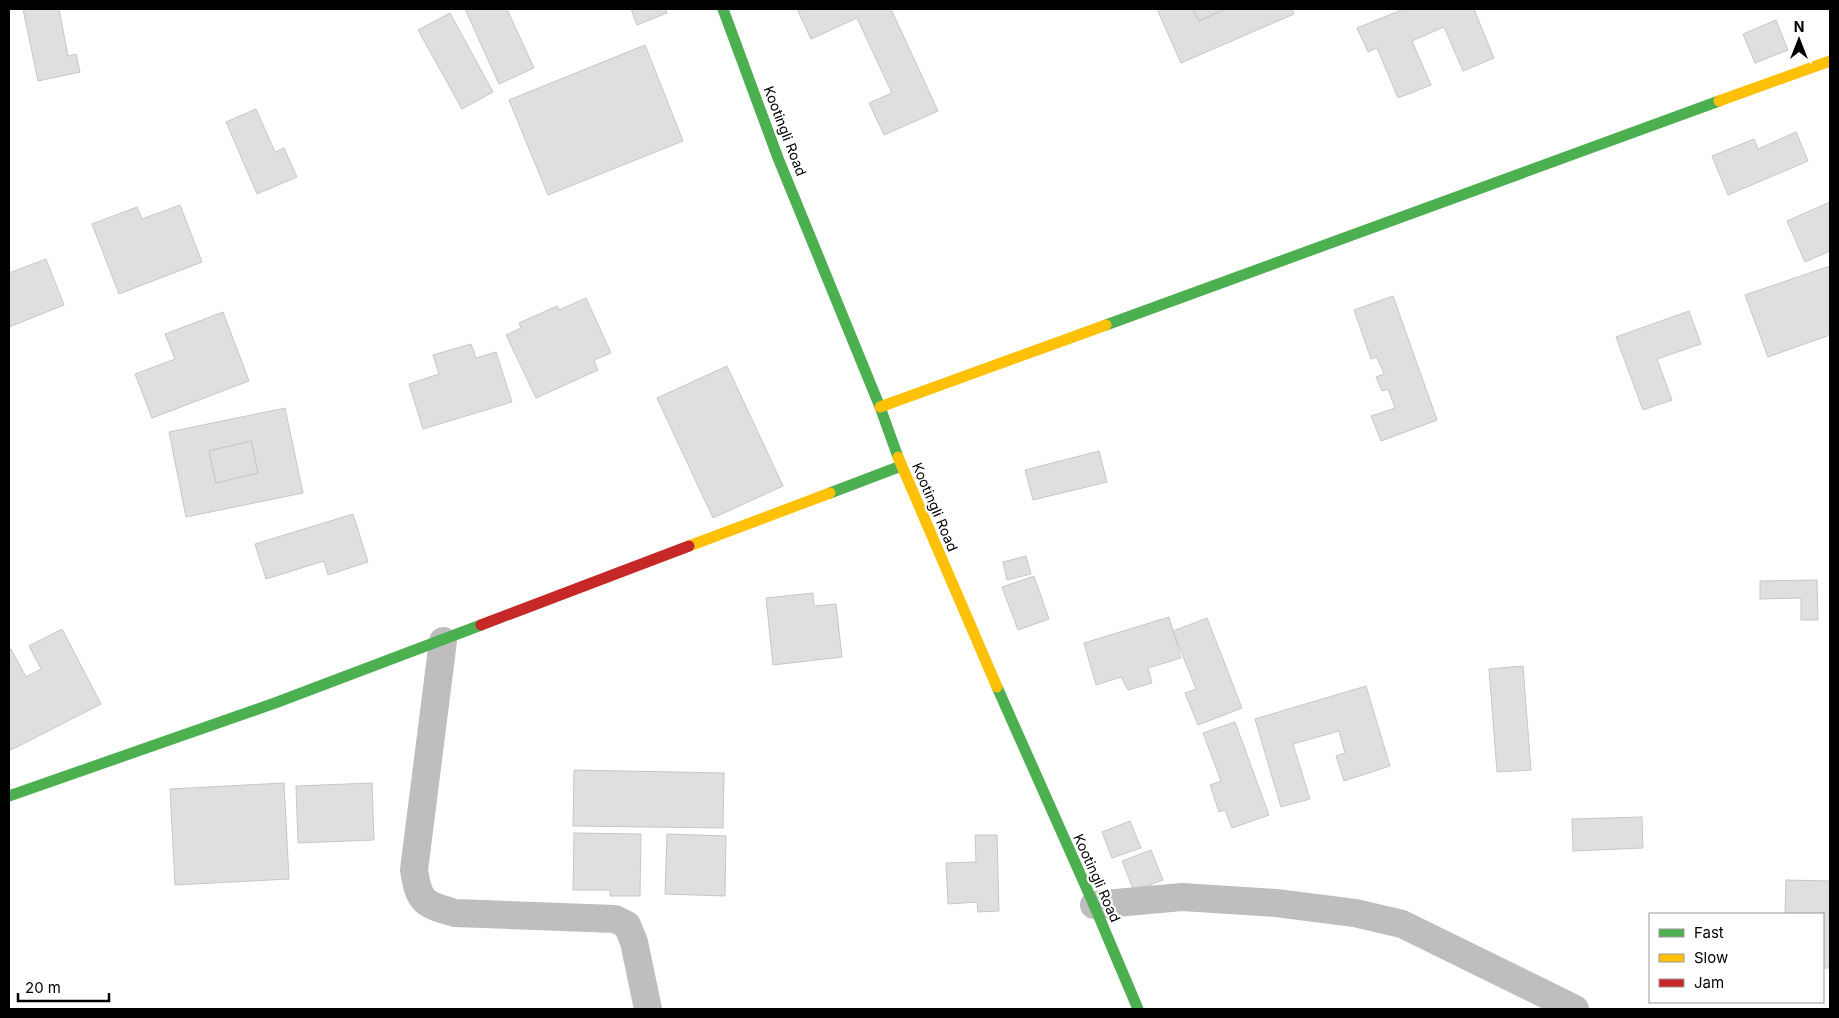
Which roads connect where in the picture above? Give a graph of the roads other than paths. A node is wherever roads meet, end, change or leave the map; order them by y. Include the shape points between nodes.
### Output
1 (723, 9) edge
2 (1830, 61) edge
3 (880, 407) junction
4 (901, 466) junction
5 (443, 641) junction
6 (9, 796) edge
7 (1094, 905) junction
8 (648, 1009) edge
9 (1138, 1009) edge
10 (1574, 1009) edge

1 - 3 street, Kootingli Road via 778,158
2 - 3 street
3 - 4 street, Kootingli Road
4 - 5 street
4 - 7 street, Kootingli Road
5 - 6 street
5 - 8 street via 414,870 417,890 429,906 455,913 615,919 627,925 634,942
7 - 9 street, Kootingli Road
7 - 10 street via 1182,897 1276,903 1355,913 1402,924

